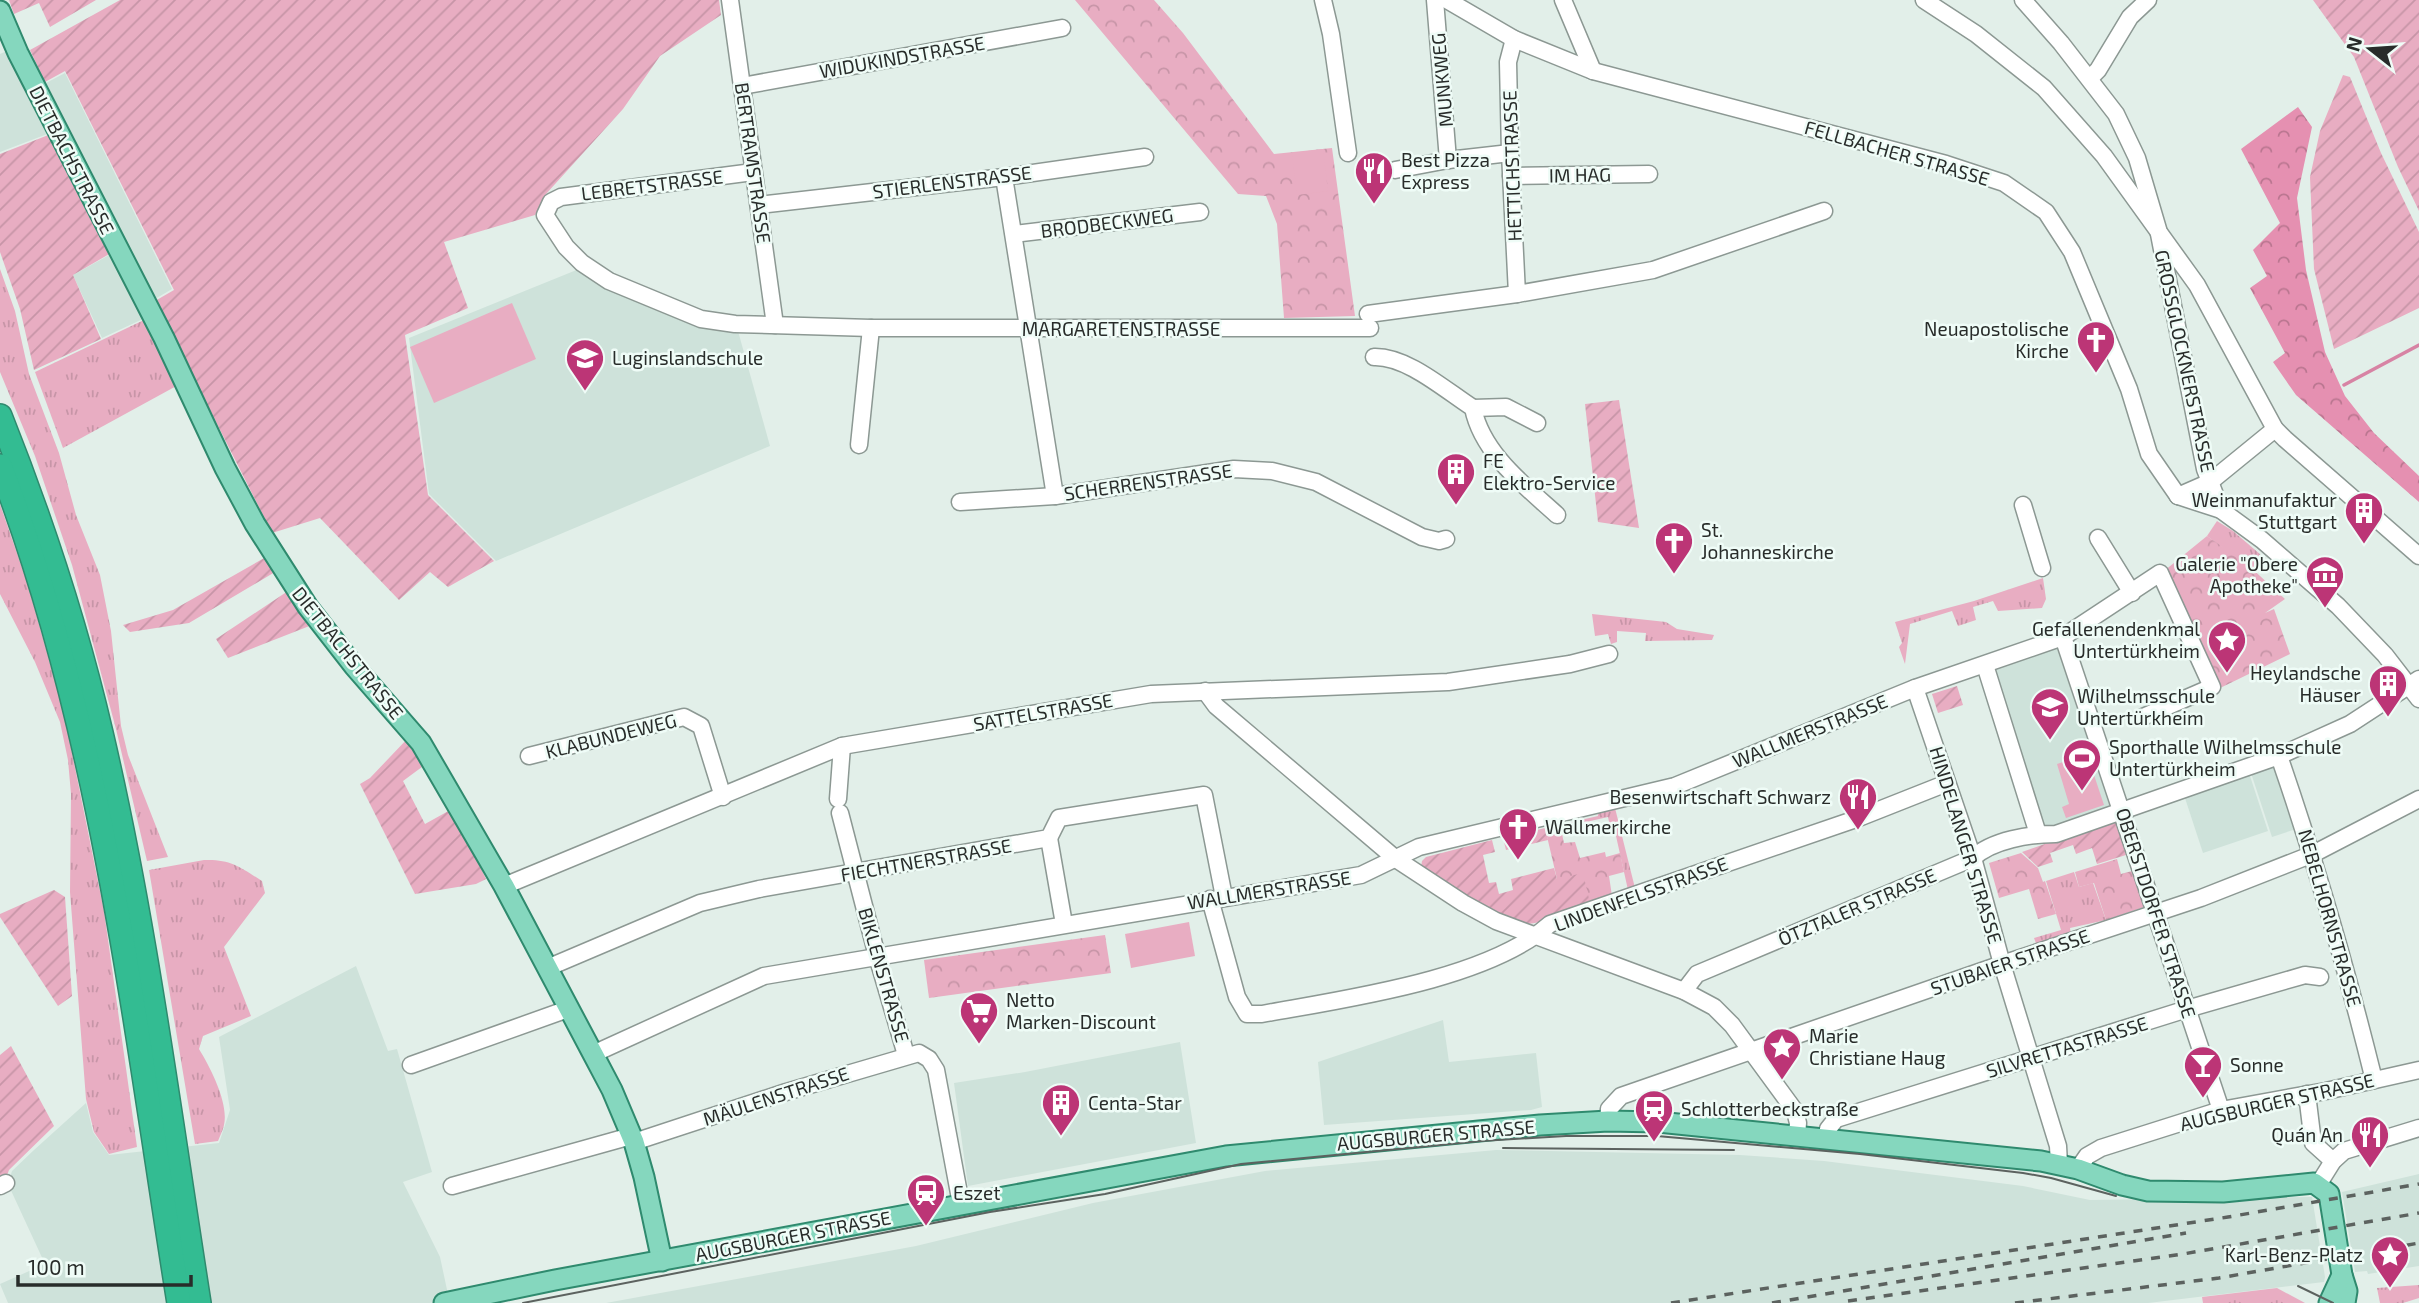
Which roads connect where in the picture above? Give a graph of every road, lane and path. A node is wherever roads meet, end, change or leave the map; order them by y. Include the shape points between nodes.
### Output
1 (1323, 0) edge
2 (1435, 0) edge
3 (1447, 0) edge
4 (1563, 0) edge
5 (1924, 0) edge
6 (2023, 0) edge
7 (2147, 0) edge
8 (736, 3) edge
9 (0, 11) edge
10 (1062, 28) dead end
11 (1514, 39) junction
12 (1593, 71) junction
13 (2090, 78) junction
14 (742, 86) junction
15 (2131, 144) junction
16 (1348, 153) dead end
17 (1510, 153) junction
18 (2104, 156) junction
19 (1145, 158) dead end
20 (1448, 160) junction
21 (1395, 170) dead end
22 (753, 172) junction
23 (1649, 174) dead end
24 (1511, 176) junction
25 (1004, 177) junction
26 (2143, 177) junction
27 (551, 202) joint
28 (759, 205) junction
29 (1824, 211) dead end
30 (1200, 212) dead end
31 (2158, 229) junction
32 (1014, 234) junction
33 (2197, 285) junction
34 (2169, 289) junction
35 (1517, 294) junction
36 (775, 325) junction
37 (871, 328) junction
38 (1027, 329) junction
39 (1374, 357) dead end
40 (1473, 408) junction
41 (0, 416) edge
42 (1537, 423) dead end
43 (2276, 429) junction
44 (859, 445) dead end
45 (0, 466) edge
46 (2210, 482) junction
47 (1055, 496) junction
48 (2178, 496) junction
49 (960, 502) dead end
50 (2023, 505) dead end
51 (2221, 510) junction
52 (1557, 515) dead end
53 (2098, 538) dead end
54 (1446, 539) dead end
55 (2419, 556) edge
56 (2042, 568) dead end
57 (2132, 593) junction
58 (2063, 637) junction
59 (1609, 654) dead end
60 (1985, 665) junction
61 (1915, 688) junction
62 (2416, 688) edge
63 (1205, 691) junction
64 (2143, 717) dead end
65 (842, 746) junction
66 (529, 756) dead end
67 (2279, 757) junction
68 (1947, 783) junction
69 (723, 797) junction
70 (2419, 800) edge
71 (2122, 811) junction
72 (2038, 834) junction
73 (1049, 838) junction
74 (2313, 854) junction
75 (1396, 859) junction
76 (1973, 859) junction
77 (857, 873) junction
78 (504, 886) junction
79 (1217, 898) junction
80 (2154, 914) junction
81 (1064, 924) junction
82 (1536, 937) junction
83 (877, 956) junction
84 (2002, 964) junction
85 (547, 968) junction
86 (2320, 977) dead end
87 (1684, 991) junction
88 (568, 1009) junction
89 (2187, 1009) junction
90 (1752, 1052) junction
91 (593, 1054) junction
92 (913, 1054) junction
93 (2032, 1058) junction
94 (411, 1065) dead end
95 (2419, 1070) edge
96 (2374, 1080) junction
97 (2307, 1094) junction
98 (2221, 1110) junction
99 (160, 1119) junction
100 (1608, 1121) junction
101 (2419, 1128) edge
102 (1797, 1136) junction
103 (632, 1139) junction
104 (1827, 1139) junction
105 (2333, 1161) junction
106 (2059, 1164) junction
107 (2078, 1169) junction
108 (2318, 1185) junction
109 (452, 1186) dead end
110 (961, 1204) junction
111 (662, 1261) junction
112 (2342, 1275) junction
113 (179, 1303) edge
114 (199, 1303) edge
115 (444, 1303) edge
116 (2329, 1303) edge
117 (2345, 1303) edge

1 - 16 street
2 - 20 street, MUNKWEG
3 - 11 street, FELLBACHER STRASSE
4 - 12 street
5 - 18 street via 2044,88
6 - 13 street
7 - 13 street via 2130,17
8 - 14 street, BERTRAMSTRASSE
9 - 78 main road, DIETBACHSTRASSE via 254,524 308,607 421,743
10 - 14 street, WIDUKINDSTRASSE
11 - 12 street, FELLBACHER STRASSE
11 - 17 street, HETTICHSTRASSE via 1508,62
12 - 48 street, FELLBACHER STRASSE via 1946,164 2004,183 2046,212 2072,252 2129,389 2149,454
13 - 15 street
14 - 22 street, BERTRAMSTRASSE
15 - 18 street via 2117,156
15 - 26 street
17 - 20 street
17 - 24 street, HETTICHSTRASSE
18 - 26 street via 2133,177
18 - 31 street
19 - 25 street, STIERLENSTRASSE
20 - 21 street
22 - 27 street, LEBRETSTRASSE
22 - 28 street, BERTRAMSTRASSE
23 - 24 street, IM HAG
24 - 35 street, HETTICHSTRASSE
25 - 28 street, STIERLENSTRASSE
25 - 32 street
26 - 31 street
27 - 36 street, MARGARETENSTRASSE via 545,215 553,229 582,263 609,281 701,319
28 - 36 street, BERTRAMSTRASSE
29 - 35 street, MARGARETENSTRASSE via 1653,270
30 - 32 street, BRODBECKWEG
31 - 33 street
31 - 34 street, GROSSGLOCKNERSTRASSE
32 - 38 street
33 - 34 street via 2183,280
33 - 43 street
34 - 46 street, GROSSGLOCKNERSTRASSE
35 - 38 street, MARGARETENSTRASSE via 1369,321
36 - 37 street, MARGARETENSTRASSE
37 - 38 street, MARGARETENSTRASSE
37 - 44 street
38 - 47 street
39 - 40 street via 1402,362
40 - 42 street via 1506,407
40 - 52 street via 1476,426 1493,451
41 - 99 highway via 58,571 102,734 136,903
43 - 46 street
43 - 55 street
45 - 99 highway via 41,581 76,712
46 - 48 street
46 - 51 street, GROSSGLOCKNERSTRASSE
47 - 49 street, SCHERRENSTRASSE
47 - 54 street, SCHERRENSTRASSE via 1234,469 1272,471 1316,482 1422,537
48 - 51 street
50 - 56 street
51 - 62 street via 2338,606
53 - 57 street
57 - 58 street, WALLMERSTRASSE
57 - 64 street, WALLMERSTRASSE via 2160,573 2212,687
58 - 60 street, WALLMERSTRASSE
58 - 71 street, OBERSTDORFER STRASSE
59 - 63 street, SATTELSTRASSE via 1448,682
60 - 61 street, WALLMERSTRASSE
60 - 72 street
61 - 68 street, HINDELANGER STRASSE
61 - 75 street, WALLMERSTRASSE via 1675,786 1419,847
62 - 67 street, ÖTZTALER STRASSE
63 - 65 street, SATTELSTRASSE via 1151,694
63 - 75 street via 1216,706
65 - 69 street, SATTELSTRASSE
65 - 77 street, BIKLENSTRASSE via 839,806
66 - 69 street, KLABUNDEWEG via 684,717 701,726
67 - 71 street, ÖTZTALER STRASSE
67 - 74 street, NEBELHORNSTRASSE
68 - 76 street, HINDELANGER STRASSE
68 - 82 street, LINDENFELSSTRASSE via 1857,819 1550,924
69 - 78 street, SATTELSTRASSE
70 - 74 street, STUBAIER STRASSE
71 - 72 street, ÖTZTALER STRASSE via 2056,834
71 - 80 street, OBERSTDORFER STRASSE
72 - 76 street, ÖTZTALER STRASSE via 1982,850
73 - 77 street, FIECHTNERSTRASSE
73 - 79 street via 1059,818 1204,796
73 - 81 street
74 - 80 street, STUBAIER STRASSE
74 - 96 street, NEBELHORNSTRASSE
75 - 79 street, WALLMERSTRASSE via 1361,875
75 - 82 street via 1462,903
76 - 84 street, HINDELANGER STRASSE
76 - 87 street, ÖTZTALER STRASSE via 1697,974
77 - 83 street, BIKLENSTRASSE
77 - 85 street, FIECHTNERSTRASSE via 699,903
78 - 85 main road, DIETBACHSTRASSE
79 - 81 street, WALLMERSTRASSE
79 - 82 street, LINDENFELSSTRASSE via 1237,997 1247,1014 1368,994 1439,976 1505,954
80 - 84 street, STUBAIER STRASSE
80 - 89 street, OBERSTDORFER STRASSE
81 - 83 street, WALLMERSTRASSE
82 - 87 street
83 - 91 street, WALLMERSTRASSE via 764,975
83 - 92 street, BIKLENSTRASSE
84 - 90 street, STUBAIER STRASSE
84 - 93 street, HINDELANGER STRASSE
85 - 88 main road, DIETBACHSTRASSE
86 - 89 street, SILVRETTASTRASSE via 2305,975
87 - 90 street via 1714,1007
88 - 91 main road, DIETBACHSTRASSE
88 - 94 street
89 - 93 street, SILVRETTASTRASSE
89 - 98 street, OBERSTDORFER STRASSE
90 - 100 street, STUBAIER STRASSE via 1620,1096 1609,1109
90 - 102 street via 1795,1111
91 - 103 main road, DIETBACHSTRASSE
92 - 103 street, MÄULENSTRASSE
92 - 110 street, BIKLENSTRASSE via 929,1059 936,1070
93 - 104 street, SILVRETTASTRASSE via 1836,1119
93 - 106 street, HINDELANGER STRASSE
95 - 96 street, AUGSBURGER STRASSE
96 - 97 street, AUGSBURGER STRASSE
97 - 98 street, AUGSBURGER STRASSE
97 - 105 street via 2313,1143
98 - 107 street, AUGSBURGER STRASSE via 2101,1148 2087,1156
99 - 113 highway
99 - 114 highway
100 - 102 main road, AUGSBURGER STRASSE
100 - 110 main road, AUGSBURGER STRASSE via 1274,1150
101 - 105 street via 2361,1145
102 - 104 main road, AUGSBURGER STRASSE
103 - 109 street, MÄULENSTRASSE
103 - 111 main road, DIETBACHSTRASSE
104 - 106 main road, AUGSBURGER STRASSE
105 - 108 street
106 - 107 main road, AUGSBURGER STRASSE
107 - 108 main road via 2148,1191 2223,1192
108 - 112 main road via 2329,1194
110 - 111 main road, AUGSBURGER STRASSE
111 - 115 main road, AUGSBURGER STRASSE
112 - 116 main road
112 - 117 main road

